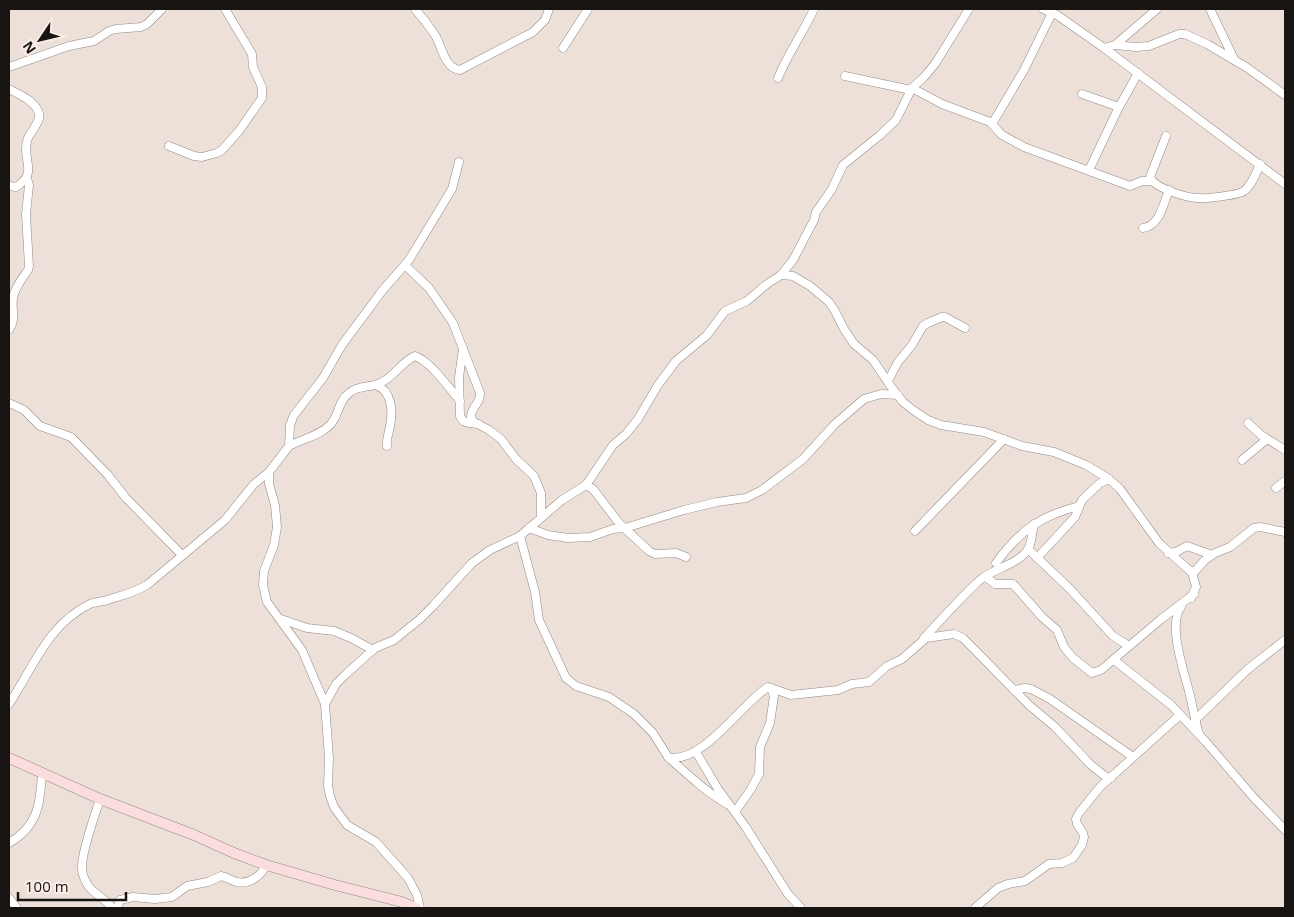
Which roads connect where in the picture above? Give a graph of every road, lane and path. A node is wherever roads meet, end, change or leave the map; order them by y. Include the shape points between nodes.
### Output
1 (162, 9) edge
2 (225, 9) edge
3 (415, 9) edge
4 (549, 9) edge
5 (588, 9) edge
6 (814, 9) edge
7 (969, 9) edge
8 (1043, 9) edge
9 (1157, 9) edge
10 (1210, 9) edge
11 (1055, 12) edge
12 (1115, 45) junction
13 (563, 48) dead end
14 (1104, 48) junction
15 (1234, 60) junction
16 (9, 67) edge
17 (1138, 73) junction
18 (845, 76) dead end
19 (778, 78) dead end
20 (9, 89) edge
21 (911, 89) junction
22 (1082, 94) dead end
23 (1285, 95) edge
24 (1119, 107) junction
25 (992, 124) junction
26 (1166, 136) dead end
27 (169, 146) dead end
28 (459, 162) dead end
29 (1260, 164) junction
30 (1089, 170) junction
31 (27, 179) junction
32 (1151, 180) junction
33 (1285, 184) edge
34 (9, 186) edge
35 (1169, 190) junction
36 (1143, 228) dead end
37 (405, 265) junction
38 (781, 275) junction
39 (965, 328) dead end
40 (9, 330) edge
41 (464, 347) junction
42 (888, 381) junction
43 (376, 385) junction
44 (898, 395) junction
45 (460, 401) junction
46 (9, 403) edge
47 (1248, 423) dead end
48 (480, 424) junction
49 (1004, 439) junction
50 (1267, 439) junction
51 (289, 446) junction
52 (387, 446) dead end
53 (1285, 450) edge
54 (1242, 460) dead end
55 (269, 472) junction
56 (1109, 479) junction
57 (1285, 481) edge
58 (586, 485) junction
59 (1276, 488) dead end
60 (1079, 506) junction
61 (541, 517) junction
62 (1034, 524) junction
63 (529, 528) junction
64 (625, 528) junction
65 (915, 531) dead end
66 (1285, 532) edge
67 (520, 536) junction
68 (1028, 549) junction
69 (1168, 552) junction
70 (182, 555) junction
71 (1212, 555) junction
72 (686, 557) dead end
73 (1037, 558) junction
74 (996, 563) dead end
75 (1192, 572) junction
76 (986, 577) junction
77 (1194, 594) junction
78 (279, 619) junction
79 (922, 640) junction
80 (1285, 640) edge
81 (1129, 646) junction
82 (373, 650) junction
83 (1114, 660) junction
84 (771, 688) junction
85 (1014, 690) junction
86 (9, 704) edge
87 (325, 704) junction
88 (1180, 715) junction
89 (1195, 720) junction
90 (1200, 736) junction
91 (696, 752) junction
92 (668, 757) junction
93 (1133, 757) junction
94 (9, 758) edge
95 (42, 774) junction
96 (1111, 778) junction
97 (100, 799) junction
98 (733, 809) junction
99 (1285, 830) edge
100 (9, 843) edge
101 (266, 865) junction
102 (9, 898) edge
103 (17, 908) edge
104 (112, 908) edge
105 (117, 908) edge
106 (418, 908) edge
107 (801, 908) edge
108 (975, 908) edge

1 - 16 street via 141,27 109,31 94,41 69,46
2 - 27 street via 252,54 262,98 222,150 202,157
3 - 4 street via 435,35 446,59 452,67 460,70 533,32 545,20
5 - 13 street
6 - 19 street via 785,58
7 - 21 street via 934,64
8 - 11 street
9 - 12 street
10 - 15 street
11 - 14 street
11 - 25 street
12 - 14 street
12 - 15 street via 1144,47 1185,34
14 - 17 street
15 - 23 street
17 - 24 street
17 - 29 street
18 - 21 street
20 - 31 street via 31,102 39,114 25,150
21 - 25 street
21 - 38 street via 890,127 844,165 793,260
22 - 24 street
24 - 30 street
25 - 30 street via 1002,135 1024,147
26 - 32 street
28 - 37 street via 452,189
29 - 33 street
29 - 35 street via 1252,182 1242,192 1198,198
30 - 32 street via 1130,186
31 - 34 street via 16,187
31 - 40 street via 29,266 15,291 14,321
32 - 35 street
35 - 36 street via 1156,221 1152,226
37 - 41 street via 439,300
37 - 51 street via 342,345 323,378 294,415
38 - 42 street via 793,276 829,302 848,336 873,360
38 - 58 street via 747,301 725,311 707,336 676,361 638,418
39 - 42 street via 945,317 928,323 898,362
41 - 45 street via 459,377
41 - 48 street via 480,393 480,401 472,410 471,418
42 - 44 street
43 - 45 street via 415,356 435,372
43 - 51 street via 359,387 348,394 342,399 330,424 319,433
43 - 52 street via 385,390 389,399 392,417
44 - 49 street via 913,410 936,423
44 - 64 street via 881,394 864,399 835,424 804,459 746,498 684,510
45 - 48 street via 461,419
46 - 70 street via 24,410 40,426 71,437
47 - 50 street
48 - 61 street via 501,439 534,476 541,493
49 - 56 street via 1086,464
49 - 65 street
50 - 53 street
50 - 54 street
51 - 55 street
55 - 70 street via 254,484 226,520
55 - 78 street via 276,538 264,571 263,585 266,602
56 - 60 street via 1086,495
56 - 69 street
57 - 59 street
58 - 61 street
58 - 64 street
60 - 62 street via 1055,512
60 - 73 street via 1075,517
61 - 63 street
62 - 68 street
62 - 74 street
63 - 64 street via 548,535 582,538
63 - 67 street
64 - 72 street via 655,554 676,553
66 - 71 street via 1254,528 1230,547
67 - 82 street via 472,562 420,619 394,640
67 - 92 street via 539,620 566,678 576,686 609,697 634,714 653,733
68 - 73 street
68 - 76 street via 1013,564 1002,566
69 - 71 street via 1187,546
69 - 75 street
70 - 86 street via 137,591 92,603 65,621 45,642
71 - 75 street
73 - 81 street via 1113,636
75 - 77 street via 1196,587
76 - 79 street
76 - 83 street via 995,584 1013,584 1057,630 1064,647 1088,671 1096,673
77 - 81 street
77 - 89 street via 1178,611 1176,623 1180,658
78 - 82 street via 307,628 334,631
78 - 87 street via 302,650
79 - 84 street via 867,683 801,695
79 - 85 street via 934,636 959,636
80 - 89 street via 1248,669
81 - 83 street
82 - 87 street via 336,684
83 - 88 street
84 - 91 street via 762,691
84 - 98 street via 774,696 770,723 760,747 759,774 751,789
85 - 93 street via 1025,688 1044,695
85 - 96 street via 1091,765
87 - 106 street via 328,786 334,807 347,825 376,842 408,878 417,896
88 - 90 street
88 - 93 street
89 - 90 street
90 - 99 street
91 - 92 street
91 - 98 street
92 - 98 street via 702,788
93 - 96 street
94 - 95 street
95 - 97 street
95 - 100 street via 35,818
96 - 108 street via 1079,813 1076,820 1084,837 1073,858 1049,864 1025,881 998,888
97 - 101 street
97 - 104 street via 82,870 91,889
98 - 107 street via 788,894
101 - 105 street via 260,874 245,882 221,876 186,886 172,897 124,898
101 - 106 street
102 - 103 street

